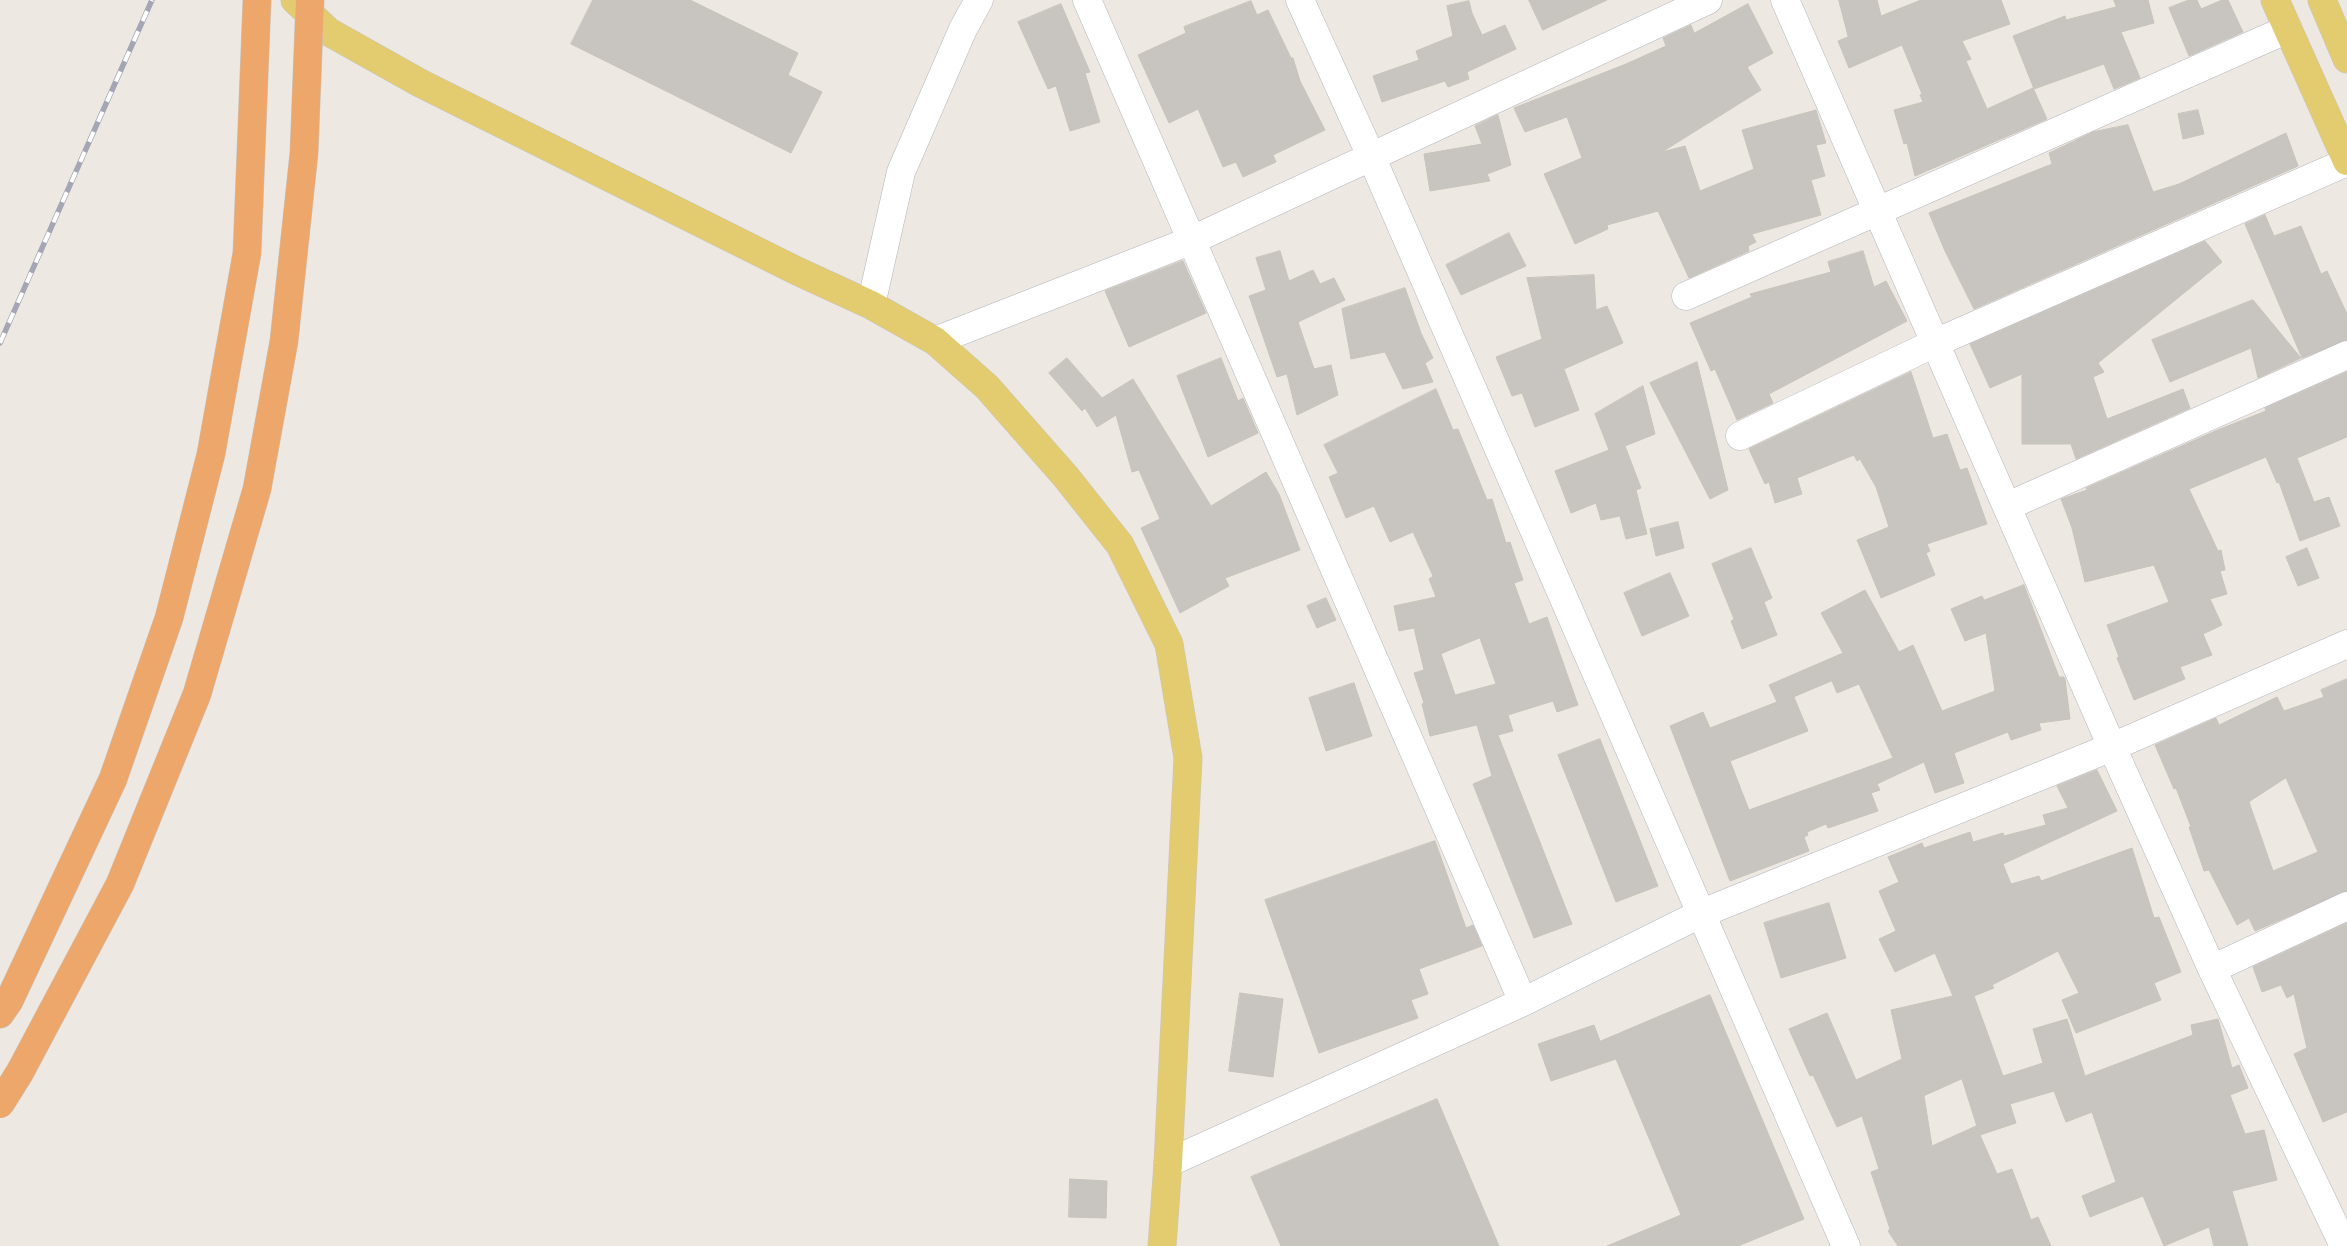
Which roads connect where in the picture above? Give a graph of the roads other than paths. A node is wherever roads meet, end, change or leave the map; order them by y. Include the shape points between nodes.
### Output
1 (257, 0) edge
2 (295, 0) edge
3 (310, 0) edge
4 (978, 0) edge
5 (1087, 0) edge
6 (1300, 0) edge
7 (1708, 0) edge
8 (1784, 0) edge
9 (2275, 0) edge
10 (2322, 0) edge
11 (2288, 29) junction
12 (2347, 59) edge
13 (1371, 156) junction
14 (2347, 161) edge
15 (1877, 211) junction
16 (1190, 241) junction
17 (1686, 296) dead end
18 (871, 305) junction
19 (935, 341) junction
20 (1935, 343) junction
21 (2347, 355) edge
22 (1740, 436) dead end
23 (2008, 506) junction
24 (2347, 644) edge
25 (2112, 747) junction
26 (2347, 906) edge
27 (1700, 914) junction
28 (2212, 969) junction
29 (1523, 1002) junction
30 (0, 1014) edge
31 (0, 1104) edge
32 (1168, 1163) junction
33 (1162, 1246) edge
34 (1846, 1246) edge
35 (2344, 1246) edge

1 - 30 highway via 247,253 211,454 169,618 113,779
2 - 18 main road via 329,32 420,83
3 - 31 highway, bridge via 304,153 286,321 258,489 197,694 120,884
4 - 18 street via 901,172
5 - 16 street
6 - 13 street
7 - 13 street
8 - 15 street
9 - 11 main road
10 - 12 main road
11 - 14 main road
11 - 15 street
13 - 16 street
13 - 27 street
14 - 20 street
15 - 17 street
15 - 20 street
16 - 19 street
16 - 29 street
18 - 19 main road
19 - 32 main road via 986,387 1066,477 1120,545 1169,644 1188,758
20 - 22 street
20 - 23 street
21 - 23 street
23 - 25 street
24 - 25 street
25 - 27 street
25 - 28 street
26 - 28 street
27 - 29 street
27 - 34 street
28 - 35 street
29 - 32 street
32 - 33 main road

